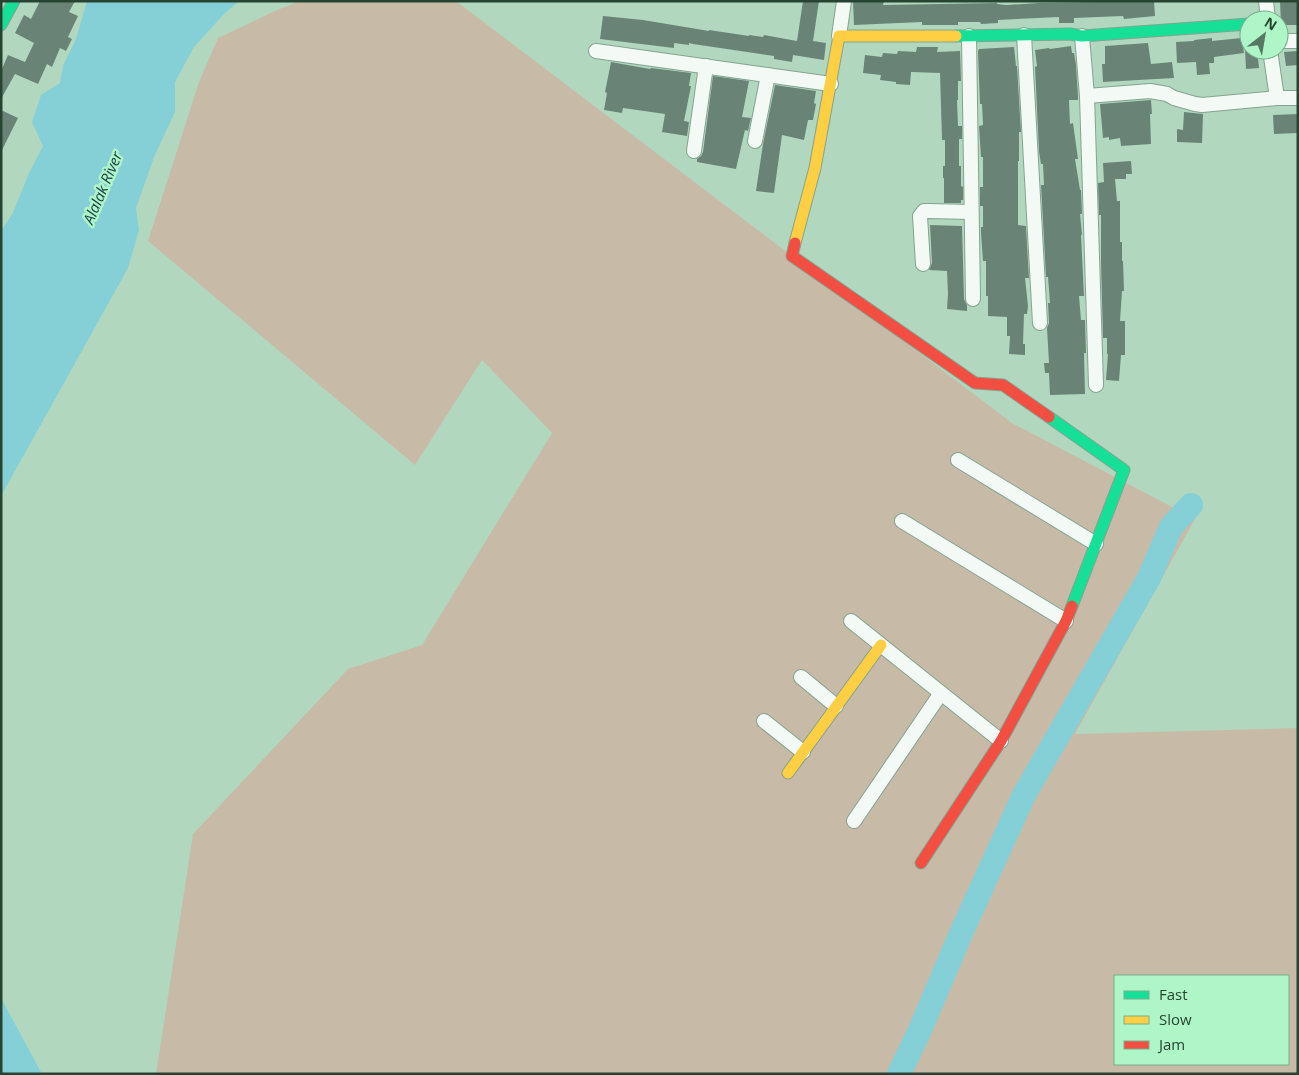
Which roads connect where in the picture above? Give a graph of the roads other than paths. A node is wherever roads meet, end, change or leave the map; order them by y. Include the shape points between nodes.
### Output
1 (14, 1) edge
2 (844, 1) edge
3 (1, 25) edge
4 (1239, 25) edge
5 (1024, 35) junction
6 (839, 36) junction
7 (969, 36) junction
8 (1082, 36) junction
9 (596, 51) dead end
10 (1271, 60) edge
11 (706, 66) junction
12 (768, 75) junction
13 (831, 84) junction
14 (1087, 96) junction
15 (1277, 98) junction
16 (1298, 98) edge
17 (755, 141) dead end
18 (694, 151) dead end
19 (972, 212) junction
20 (923, 264) dead end
21 (973, 299) dead end
22 (1040, 323) dead end
23 (1096, 385) dead end
24 (958, 460) dead end
25 (902, 521) dead end
26 (1096, 544) junction
27 (852, 621) dead end
28 (1066, 621) junction
29 (881, 645) junction
30 (801, 676) dead end
31 (942, 693) junction
32 (836, 706) junction
33 (764, 721) dead end
34 (1002, 741) junction
35 (803, 752) junction
36 (788, 773) dead end
37 (854, 821) dead end
38 (921, 864) dead end

1 - 3 street
2 - 6 street
4 - 8 street
5 - 7 street
5 - 8 street
5 - 22 street
6 - 7 street
6 - 13 street
7 - 19 street
8 - 14 street
9 - 11 street
10 - 15 street
11 - 12 street
11 - 18 street
12 - 13 street
12 - 17 street
13 - 26 street via 815,168 792,256 975,383 1003,385 1124,470
14 - 15 street via 1150,90 1202,105
14 - 23 street
15 - 16 street
19 - 20 street via 924,211 920,216
19 - 21 street
24 - 26 street
25 - 28 street
26 - 28 street
27 - 29 street
28 - 34 street
29 - 31 street
29 - 32 street
30 - 32 street
31 - 34 street
31 - 37 street
32 - 35 street
33 - 35 street
34 - 38 street
35 - 36 street

